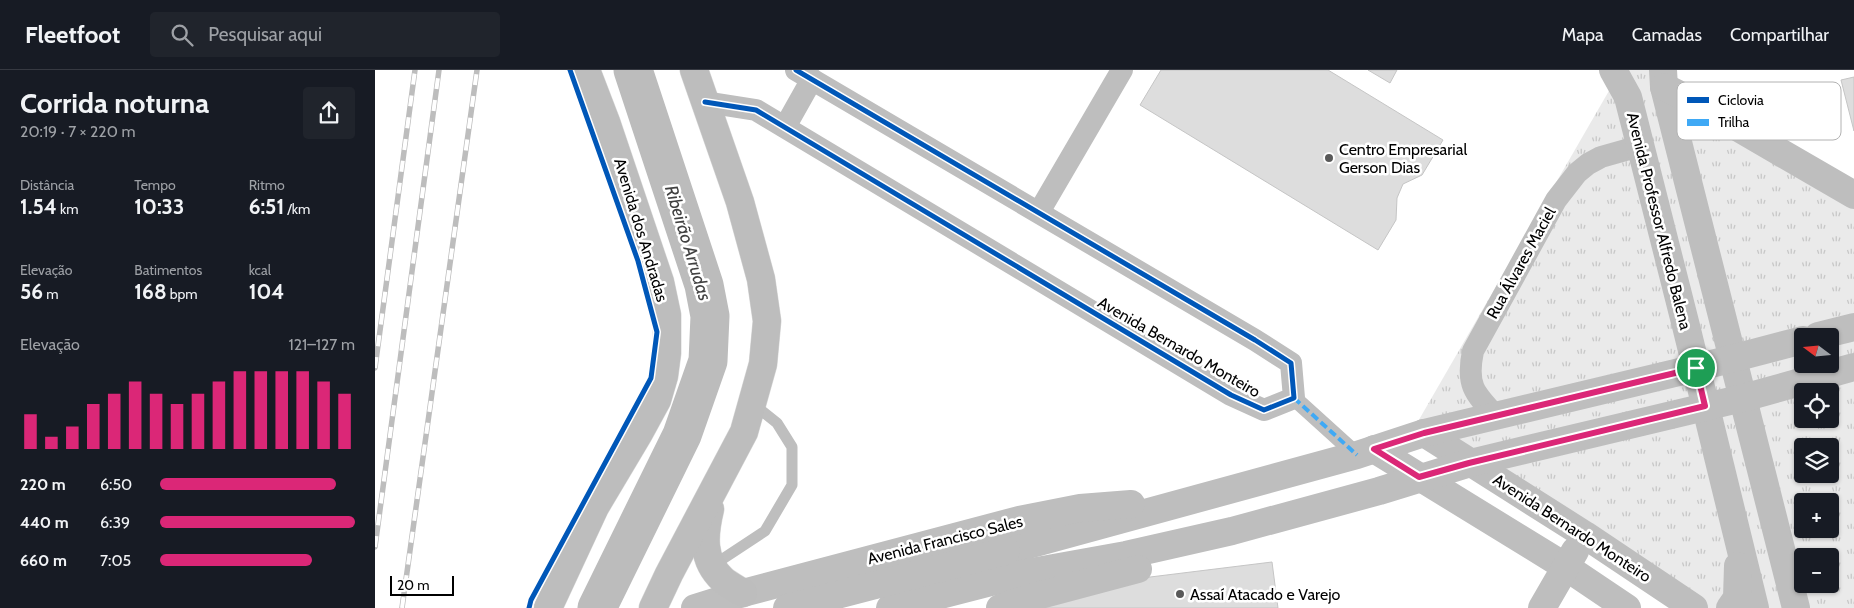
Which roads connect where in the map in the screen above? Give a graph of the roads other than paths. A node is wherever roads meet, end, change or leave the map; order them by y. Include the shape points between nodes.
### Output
1 (586, 70) edge
2 (694, 70) edge
3 (1122, 70) edge
4 (1613, 70) edge
5 (804, 75) edge
6 (1663, 78) edge
7 (1677, 89) edge
8 (1628, 97) junction
9 (705, 102) junction
10 (785, 127) junction
11 (1677, 134) edge
12 (1678, 140) edge
13 (1759, 140) edge
14 (1640, 146) junction
15 (1854, 195) edge
16 (1039, 212) junction
17 (1854, 327) edge
18 (1839, 331) edge
19 (1794, 342) edge
20 (1733, 359) junction
21 (1854, 367) edge
22 (1696, 368) junction
23 (1293, 398) junction
24 (1743, 398) junction
25 (752, 403) junction
26 (1705, 406) junction
27 (1496, 416) junction
28 (1424, 433) junction
29 (1365, 452) junction
30 (1469, 463) junction
31 (1419, 477) junction
32 (715, 487) junction
33 (1200, 498) junction
34 (1232, 531) junction
35 (1585, 535) junction
36 (1738, 542) junction
37 (849, 564) junction
38 (1008, 564) junction
39 (712, 566) junction
40 (1566, 567) junction
41 (797, 580) junction
42 (743, 593) junction
43 (1696, 607) edge
44 (548, 608) edge
45 (653, 608) edge
46 (695, 608) edge
47 (787, 608) edge
48 (824, 608) edge
49 (845, 608) edge
50 (890, 608) edge
51 (1000, 608) edge
52 (1542, 608) edge
53 (1627, 608) edge
54 (1729, 608) edge
55 (1755, 608) edge
56 (1795, 608) edge

1 - 44 main road, Avenida dos Andradas via 660,282 667,315 667,353 657,400 595,506
2 - 9 main road
3 - 16 street
4 - 8 street, Avenida Professor Alfredo Balena
5 - 10 street
5 - 16 street
6 - 7 street
6 - 8 street
6 - 11 street
8 - 14 street, Avenida Professor Alfredo Balena
9 - 10 street, Avenida Bernardo Monteiro via 756,110
9 - 25 main road via 740,202 761,279 767,321 763,364
10 - 23 street, Avenida Bernardo Monteiro via 1231,395 1264,410
12 - 20 street
13 - 15 street
14 - 22 street, Avenida Professor Alfredo Balena
14 - 27 street, Rua Álvares Maciel via 1601,158 1577,173 1556,200 1473,351 1470,380 1480,399
16 - 23 street via 1291,363
17 - 18 street
19 - 20 street, Avenida Francisco Sales
20 - 22 street, Avenida Francisco Sales
20 - 24 street
21 - 24 street, Avenida Francisco Sales
22 - 26 street, Avenida Professor Alfredo Balena
22 - 27 street, Avenida Francisco Sales
23 - 29 street
24 - 26 street, Avenida Francisco Sales
24 - 56 street
25 - 32 main road via 744,432
25 - 39 lane via 777,423 792,447 791,485 765,532
26 - 30 street, Avenida Francisco Sales
26 - 36 street, Avenida Professor Alfredo Balena
27 - 28 street, Avenida Francisco Sales
28 - 29 street, Avenida Francisco Sales
28 - 30 street, Avenida Bernardo Monteiro
29 - 31 street
29 - 33 street, Avenida Francisco Sales
30 - 31 street, Avenida Francisco Sales
30 - 35 street, Avenida Bernardo Monteiro
31 - 34 street, Avenida Francisco Sales
31 - 40 street
32 - 39 main road via 705,542 706,555
32 - 45 main road
33 - 37 street, Avenida Francisco Sales via 1080,508 1019,520
33 - 38 street, Avenida Francisco Sales
34 - 38 street, Avenida Francisco Sales via 1126,555
34 - 51 street, Avenida Francisco Sales via 1131,572
35 - 40 street
35 - 43 street, Avenida Bernardo Monteiro
36 - 54 street via 1737,598
36 - 55 street, Avenida Professor Alfredo Balena
37 - 41 street, Avenida Francisco Sales
37 - 49 street via 843,576
38 - 47 street, Avenida Francisco Sales, bridge
38 - 50 street, Avenida Francisco Sales
39 - 42 main road via 723,580
40 - 52 street
40 - 53 street
41 - 42 street, Avenida Francisco Sales
41 - 48 street via 812,587
42 - 46 street, Avenida Francisco Sales

